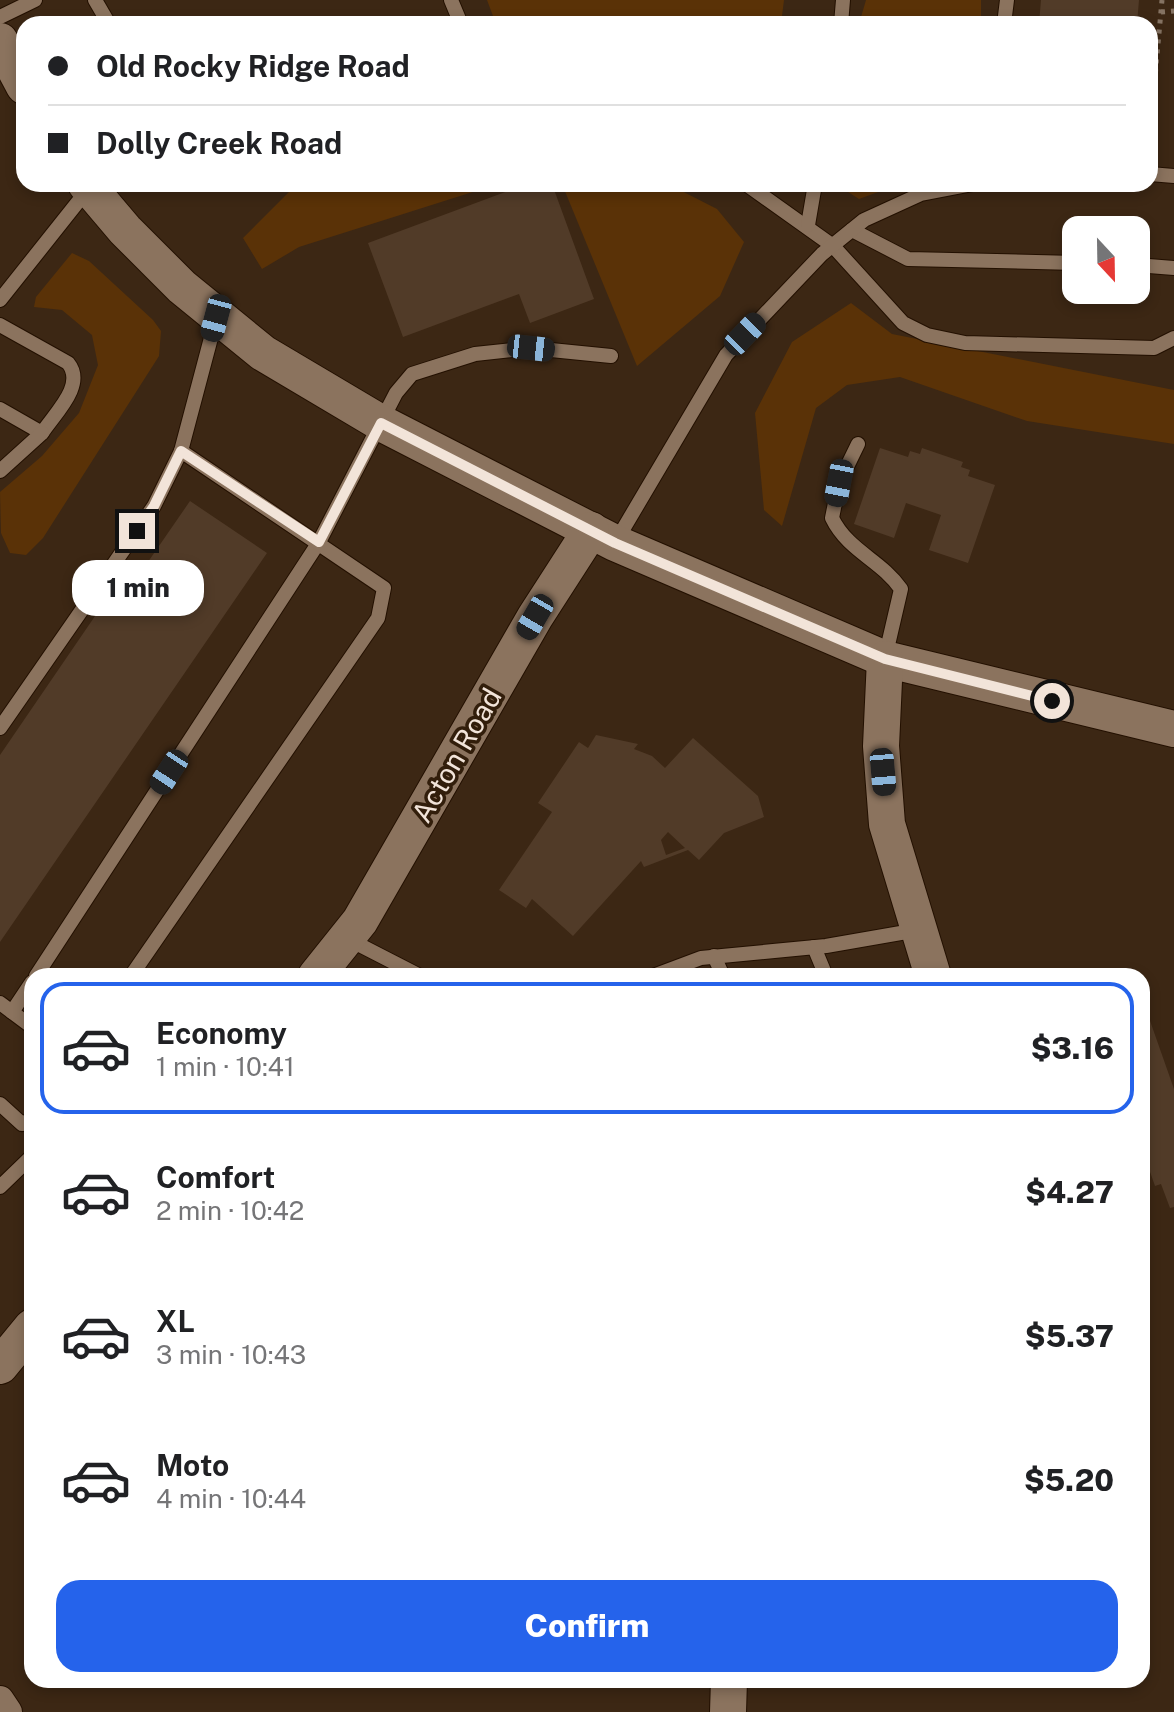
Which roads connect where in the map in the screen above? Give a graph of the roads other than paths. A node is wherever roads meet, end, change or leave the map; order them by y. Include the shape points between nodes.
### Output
1 (35, 0) edge
2 (0, 17) edge
3 (0, 41) edge
4 (16, 71) edge
5 (82, 192) edge
6 (92, 192) edge
7 (758, 192) edge
8 (814, 192) edge
9 (931, 192) edge
10 (808, 225) junction
11 (852, 230) junction
12 (833, 246) junction
13 (1062, 263) edge
14 (1150, 266) edge
15 (1174, 268) edge
16 (0, 300) edge
17 (216, 318) junction
18 (0, 325) edge
19 (1174, 338) edge
20 (611, 356) dead end
21 (0, 409) edge
22 (381, 423) junction
23 (42, 433) junction
24 (858, 444) dead end
25 (181, 451) junction
26 (0, 471) edge
27 (603, 536) junction
28 (319, 542) junction
29 (885, 659) junction
30 (0, 728) edge
31 (1174, 729) edge
32 (919, 930) junction
33 (346, 938) junction
34 (814, 947) junction
35 (714, 956) junction
36 (41, 968) edge
37 (137, 968) edge
38 (328, 968) edge
39 (404, 968) edge
40 (674, 968) edge
41 (719, 968) edge
42 (823, 968) edge
43 (931, 968) edge
44 (24, 990) edge
45 (6, 1007) edge
46 (24, 1021) edge
47 (0, 1104) edge
48 (24, 1120) edge
49 (24, 1164) edge
50 (0, 1187) edge
51 (729, 1688) edge
52 (0, 1700) edge
53 (8, 1712) edge
54 (728, 1712) edge

1 - 2 lane
3 - 4 street
5 - 16 lane
6 - 17 street
7 - 10 lane
8 - 10 lane
9 - 11 lane
10 - 12 lane
11 - 12 lane
11 - 13 lane via 908,259
12 - 19 lane via 903,323 927,335 965,343 1154,348
12 - 27 lane via 726,355
14 - 15 lane
17 - 22 street via 286,368
17 - 25 lane
18 - 23 lane via 75,372 75,383
20 - 22 lane via 531,348 475,354 412,374
21 - 23 lane
22 - 27 street
22 - 28 lane
23 - 26 lane
24 - 29 lane via 839,483 832,518 852,547 888,570 901,589
25 - 28 lane
25 - 30 lane via 154,506
27 - 29 street
27 - 33 street, Acton Road via 535,617
28 - 36 lane
28 - 37 lane via 384,588 378,618
29 - 31 street
29 - 32 street via 881,746 887,824
32 - 34 lane
32 - 43 street
33 - 38 street, Acton Road
33 - 39 lane
34 - 35 lane
34 - 42 lane
35 - 40 lane
35 - 41 lane
44 - 45 lane
45 - 46 lane
47 - 48 lane
49 - 50 lane
51 - 54 street
52 - 53 street

